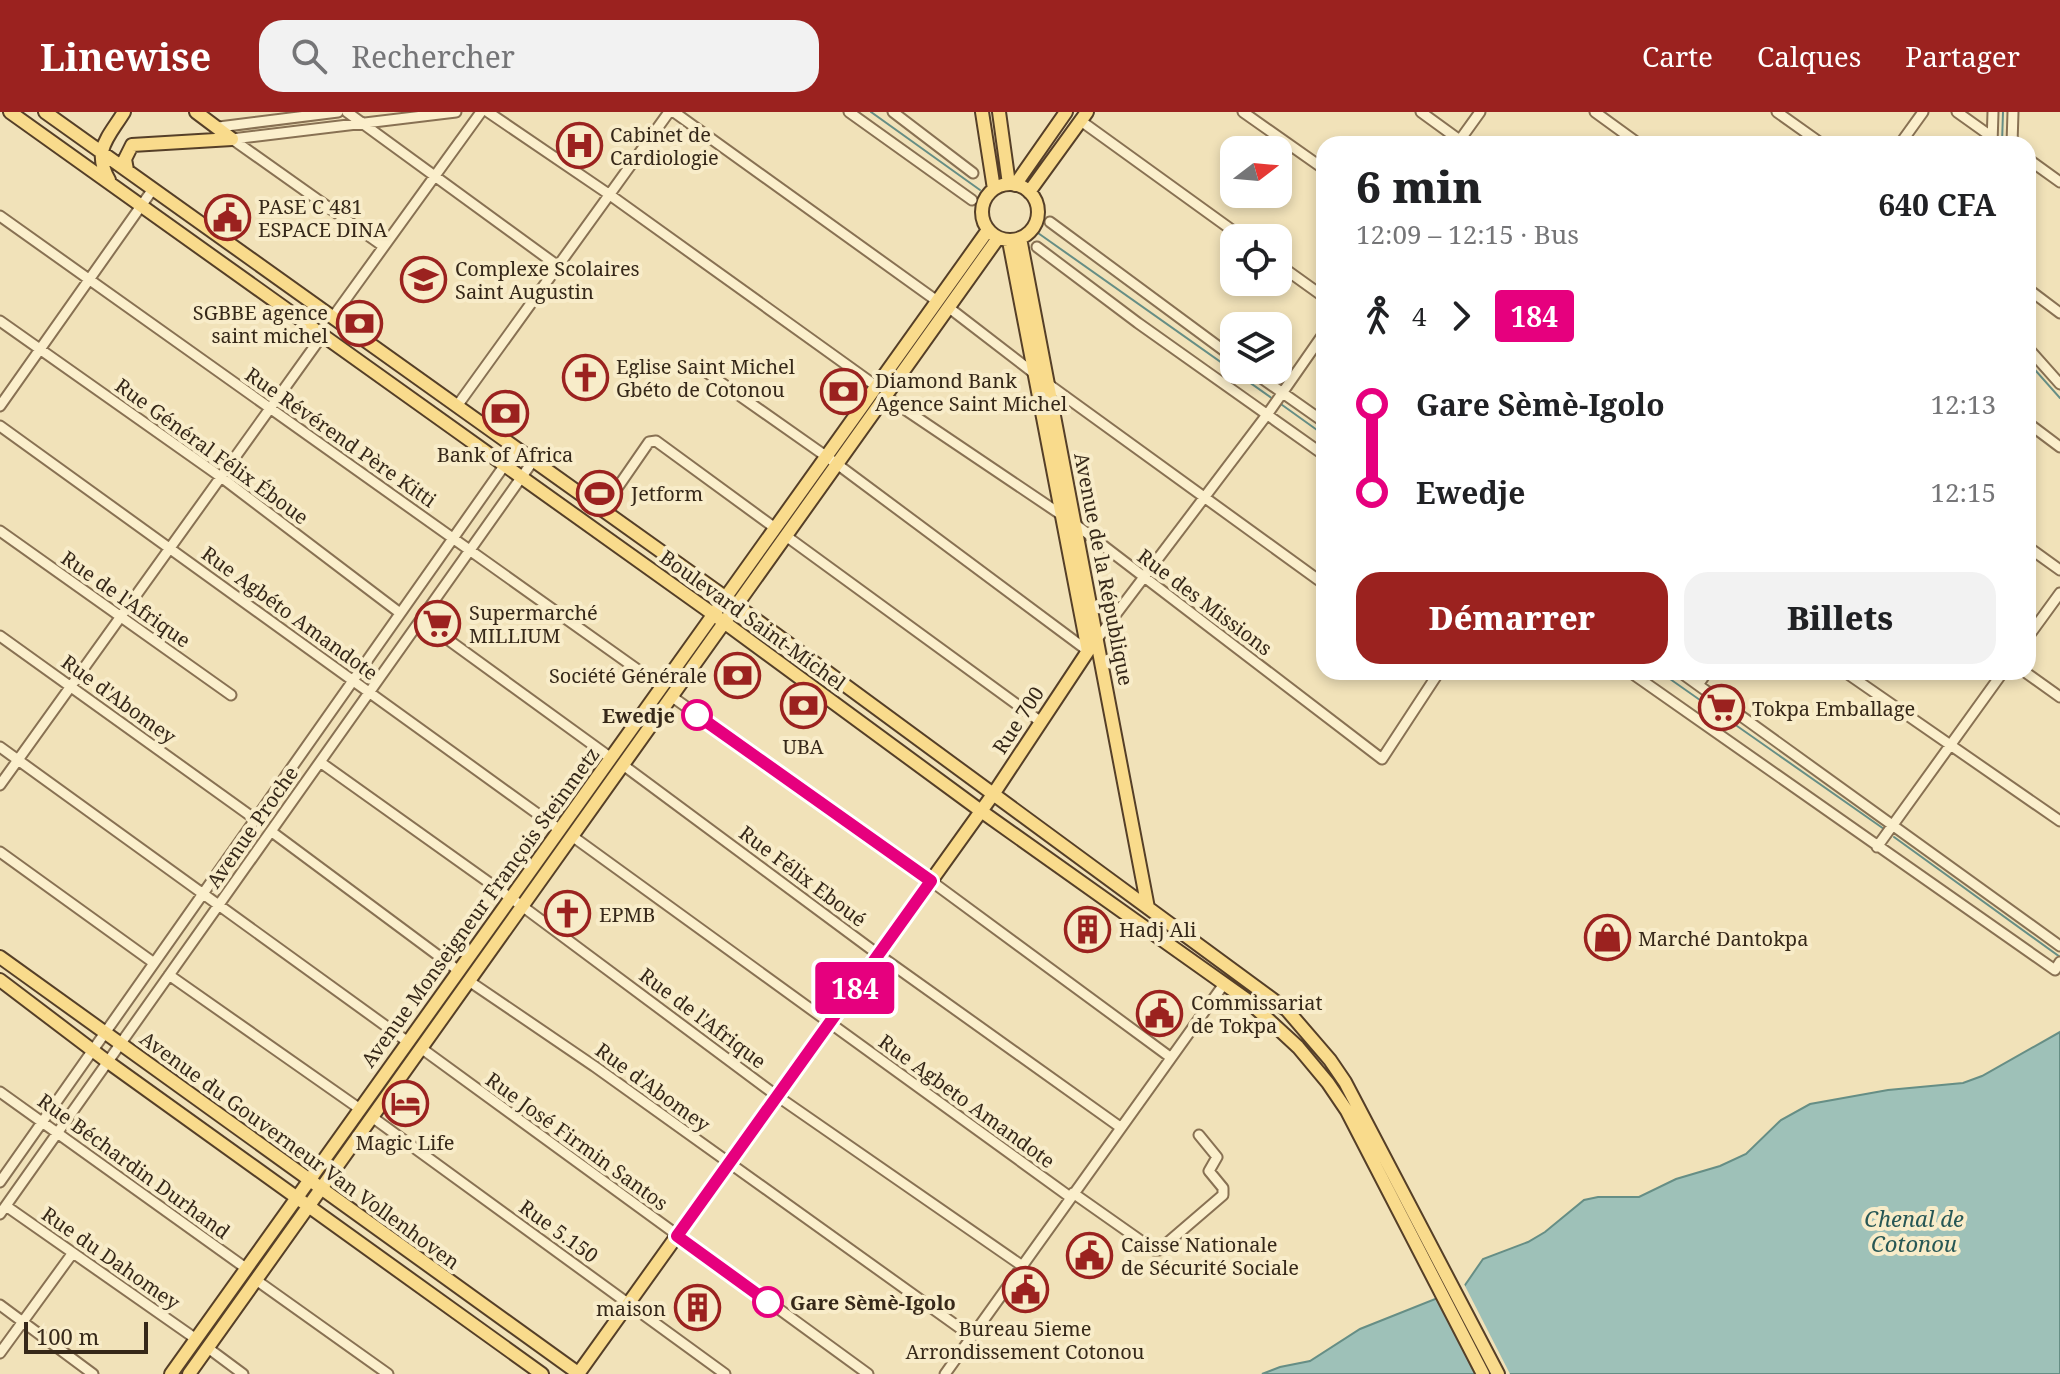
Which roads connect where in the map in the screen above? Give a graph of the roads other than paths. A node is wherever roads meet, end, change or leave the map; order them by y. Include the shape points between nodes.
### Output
1 (10, 112) edge
2 (45, 112) edge
3 (124, 112) edge
4 (196, 112) edge
5 (338, 112) edge
6 (347, 112) edge
7 (456, 112) edge
8 (481, 112) edge
9 (488, 112) edge
10 (672, 112) edge
11 (849, 112) edge
12 (893, 112) edge
13 (982, 112) edge
14 (999, 112) edge
15 (1066, 112) edge
16 (1243, 112) edge
17 (1421, 112) edge
18 (1480, 112) edge
19 (1595, 112) edge
20 (1777, 112) edge
21 (1923, 112) edge
22 (1957, 112) edge
23 (1993, 112) edge
24 (2013, 112) edge
25 (1084, 117) edge
26 (363, 123) junction
27 (219, 127) junction
28 (1452, 136) edge
29 (1465, 136) edge
30 (1628, 136) edge
31 (1811, 136) edge
32 (1906, 136) edge
33 (1987, 136) edge
34 (1992, 136) edge
35 (2012, 136) edge
36 (232, 139) junction
37 (196, 140) junction
38 (100, 150) junction
39 (1316, 163) edge
40 (2036, 164) edge
41 (127, 170) junction
42 (973, 173) dead end
43 (434, 176) junction
44 (2060, 181) edge
45 (111, 183) junction
46 (1012, 184) junction
47 (153, 189) junction
48 (994, 189) junction
49 (1029, 192) junction
50 (610, 195) junction
51 (972, 200) dead end
52 (139, 206) junction
53 (0, 216) edge
54 (1050, 222) dead end
55 (1225, 224) edge
56 (1004, 237) junction
57 (383, 246) junction
58 (1037, 247) dead end
59 (558, 266) junction
60 (1292, 274) edge
61 (90, 280) junction
62 (1316, 291) edge
63 (2036, 295) edge
64 (942, 304) junction
65 (2060, 313) edge
66 (333, 317) junction
67 (0, 321) edge
68 (322, 336) junction
69 (1316, 344) edge
70 (1220, 348) edge
71 (40, 350) junction
72 (2036, 357) edge
73 (699, 367) dead end
74 (1034, 374) junction
75 (1048, 384) junction
76 (1268, 384) edge
77 (2060, 384) edge
78 (881, 391) junction
79 (1281, 394) junction
80 (0, 406) edge
81 (457, 406) junction
82 (270, 408) junction
83 (1268, 413) junction
84 (1316, 417) edge
85 (0, 426) edge
86 (2036, 429) edge
87 (2060, 447) edge
88 (516, 449) junction
89 (1316, 449) edge
90 (831, 460) junction
91 (533, 461) junction
92 (504, 465) junction
93 (221, 477) junction
94 (522, 478) junction
95 (1204, 498) junction
96 (602, 510) junction
97 (1062, 515) junction
98 (1075, 524) junction
99 (0, 531) edge
100 (780, 532) junction
101 (453, 538) junction
102 (170, 548) junction
103 (470, 550) junction
104 (2036, 553) edge
105 (2060, 570) edge
106 (1144, 578) junction
107 (1316, 578) edge
108 (2060, 593) edge
109 (731, 602) junction
110 (400, 613) junction
111 (120, 618) junction
112 (718, 618) junction
113 (421, 620) junction
114 (2036, 626) edge
115 (0, 636) edge
116 (1097, 639) junction
117 (1088, 651) junction
118 (353, 680) junction
119 (1434, 680) edge
120 (1641, 680) edge
121 (1691, 680) edge
122 (1701, 680) edge
123 (1856, 680) edge
124 (1997, 680) edge
125 (2036, 680) edge
126 (1698, 685) junction
127 (71, 687) junction
128 (666, 691) junction
129 (370, 692) junction
130 (231, 695) dead end
131 (2060, 697) edge
132 (1041, 722) junction
133 (1950, 746) junction
134 (0, 747) edge
135 (18, 760) junction
136 (617, 761) junction
137 (320, 762) junction
138 (0, 785) edge
139 (994, 793) junction
140 (981, 811) junction
141 (255, 819) junction
142 (2060, 821) edge
143 (1893, 825) junction
144 (560, 830) junction
145 (272, 832) junction
146 (572, 836) junction
147 (1877, 847) junction
148 (0, 852) edge
149 (931, 881) junction
150 (203, 893) junction
151 (511, 898) junction
152 (219, 905) junction
153 (522, 906) junction
154 (1148, 908) junction
155 (2060, 946) edge
156 (879, 955) junction
157 (0, 957) edge
158 (2060, 962) edge
159 (154, 963) junction
160 (459, 971) junction
161 (169, 975) junction
162 (0, 980) edge
163 (469, 981) junction
164 (1224, 984) junction
165 (829, 1023) junction
166 (105, 1033) junction
167 (408, 1042) junction
168 (120, 1045) junction
169 (421, 1048) junction
170 (92, 1050) junction
171 (1170, 1057) junction
172 (108, 1062) junction
173 (0, 1092) edge
174 (777, 1096) junction
175 (360, 1109) junction
176 (372, 1117) junction
177 (42, 1122) junction
178 (1120, 1127) junction
179 (58, 1132) junction
180 (1199, 1135) dead end
181 (728, 1164) junction
182 (309, 1181) junction
183 (0, 1182) edge
184 (321, 1189) junction
185 (1071, 1195) junction
186 (297, 1197) junction
187 (309, 1206) junction
188 (3, 1210) edge
189 (677, 1236) junction
190 (72, 1254) junction
191 (1021, 1265) junction
192 (247, 1269) junction
193 (256, 1280) junction
194 (628, 1304) junction
195 (0, 1305) edge
196 (22, 1322) junction
197 (971, 1336) junction
198 (196, 1339) junction
199 (208, 1348) junction
200 (0, 1353) edge
201 (93, 1374) edge
202 (171, 1374) edge
203 (189, 1374) edge
204 (243, 1374) edge
205 (388, 1374) edge
206 (542, 1374) edge
207 (578, 1374) edge
208 (725, 1374) edge
209 (868, 1374) edge
210 (945, 1374) edge
211 (1483, 1374) edge
212 (1498, 1374) edge

1 - 45 main road, Boulevard Saint-Michel
2 - 38 main road, Boulevard Saint-Michel
3 - 38 main road
4 - 27 main road
5 - 27 street
6 - 26 street
7 - 26 street
8 - 43 street
9 - 50 street, Rue des Missions
10 - 50 street
10 - 64 street
11 - 51 street
12 - 42 street
13 - 48 main road
14 - 46 main road
15 - 46 main road
16 - 39 street
17 - 28 street
18 - 29 street
19 - 30 street
20 - 31 street
21 - 32 street
22 - 33 street
23 - 34 street
24 - 35 street
25 - 49 main road
25 - 55 street
26 - 36 street
26 - 43 street
27 - 36 main road
27 - 37 main road
36 - 37 main road
36 - 57 street
37 - 41 main road via 132,145 125,159
38 - 41 main road, Boulevard Saint-Michel
38 - 45 main road
40 - 44 street
41 - 47 main road, Boulevard Saint-Michel
43 - 57 street
43 - 59 street
45 - 52 main road, Boulevard Saint-Michel
46 - 48 main road
46 - 49 main road
47 - 52 street
47 - 66 main road, Boulevard Saint-Michel
48 - 56 main road via 985,198 982,219
49 - 56 main road via 1037,205 1030,231
50 - 59 street
50 - 78 street, Rue des Missions
52 - 61 street
52 - 68 main road, Boulevard Saint-Michel
53 - 61 street, Rue Révérend Père Kitti
54 - 70 street
56 - 64 main road, Avenue Monseigneur François Steinmetz
56 - 74 main road, Avenue de la République
56 - 75 main road, Avenue de la République
57 - 66 street
58 - 83 street
59 - 81 street
60 - 62 street
61 - 71 street
61 - 82 street, Rue Révérend Père Kitti
63 - 65 street
64 - 74 street
64 - 78 main road, Avenue Monseigneur François Steinmetz
66 - 81 main road, Boulevard Saint-Michel
67 - 71 street, Rue Général Félix Éboue
68 - 82 street
68 - 92 main road, Boulevard Saint-Michel
69 - 79 street
71 - 80 street
71 - 93 street, Rue Général Félix Éboue
72 - 77 street
73 - 90 street
74 - 75 street
74 - 97 main road, Avenue de la République
75 - 95 street
75 - 98 main road, Avenue de la République
76 - 79 street
78 - 90 main road, Avenue Monseigneur François Steinmetz
78 - 97 street, Rue des Missions
79 - 83 street
79 - 84 street
81 - 88 main road, Boulevard Saint-Michel
82 - 93 street
82 - 101 street, Rue Révérend Père Kitti
83 - 89 street
83 - 95 street
85 - 102 street, Rue Agbéto Amandote
86 - 87 street
88 - 91 main road, Boulevard Saint-Michel
88 - 92 street, Avenue Proche
90 - 100 main road, Avenue Monseigneur François Steinmetz
90 - 117 street
91 - 94 street, Avenue Proche
91 - 96 main road, Boulevard Saint-Michel
92 - 94 main road, Boulevard Saint-Michel
92 - 101 street, Avenue Proche
93 - 102 street
93 - 110 street, Rue Général Félix Éboue
94 - 103 street, Avenue Proche
94 - 112 main road, Boulevard Saint-Michel
95 - 106 street
95 - 107 street
96 - 100 street via 649,442 656,441
96 - 109 main road, Boulevard Saint-Michel
97 - 98 street, Rue des Missions
97 - 117 main road, Avenue de la République
98 - 106 street, Rue des Missions
98 - 116 main road, Avenue de la République
99 - 111 street, Rue de l'Afrique
100 - 109 main road, Avenue Monseigneur François Steinmetz
100 - 132 street
101 - 103 street, Rue Révérend Père Kitti
101 - 110 street, Avenue Proche
102 - 111 street
102 - 118 street, Rue Agbéto Amandote
103 - 113 street, Avenue Proche
103 - 128 street, Rue Révérend Père Kitti
104 - 105 street
106 - 116 street
106 - 119 street, Rue des Missions via 1382,759
108 - 114 street
109 - 112 main road, Avenue Monseigneur François Steinmetz
109 - 139 main road, Boulevard Saint-Michel
110 - 118 street, Avenue Proche
111 - 127 street
111 - 130 street, Rue de l'Afrique
112 - 128 main road, Avenue Monseigneur François Steinmetz
112 - 140 main road, Boulevard Saint-Michel
113 - 129 street, Avenue Proche
113 - 136 street, Rue Félix Eboué
115 - 127 street, Rue d'Abomey
116 - 117 street
116 - 154 main road, Avenue de la République
117 - 132 main road, Rue 700
118 - 129 street, Rue Agbéto Amandote
118 - 141 street, Avenue Proche
120 - 147 street
121 - 126 street
122 - 126 street
123 - 133 street
124 - 133 street
125 - 131 street
126 - 143 street
127 - 135 street
127 - 141 street, Rue d'Abomey
128 - 136 main road, Avenue Monseigneur François Steinmetz
128 - 149 street, Rue Révérend Père Kitti
129 - 137 street, Avenue Proche
129 - 144 street, Rue Agbéto Amandote
132 - 139 main road, Rue 700
133 - 142 street
133 - 143 street
134 - 135 street
135 - 138 street
135 - 150 street
136 - 144 main road, Avenue Monseigneur François Steinmetz
136 - 146 main road, Avenue Monseigneur François Steinmetz
136 - 156 street, Rue Félix Eboué
137 - 145 street, Avenue Proche
137 - 151 street, Rue de l'Afrique
139 - 140 main road, Rue 700
139 - 154 main road, Boulevard Saint-Michel
140 - 149 main road, Rue 700
140 - 164 main road, Boulevard Saint-Michel
141 - 150 street, Avenue Proche
143 - 147 street
143 - 155 street
144 - 151 main road, Avenue Monseigneur François Steinmetz
145 - 152 street, Avenue Proche
145 - 160 street
146 - 153 main road, Avenue Monseigneur François Steinmetz
146 - 165 street, Rue Agbeto Amandote
147 - 158 street via 2055,970
148 - 159 street
149 - 156 main road, Rue 700
149 - 171 street, Rue Révérend Père Kitti
150 - 152 street
150 - 159 street, Avenue Proche
151 - 153 street, Rue de l'Afrique
151 - 160 main road, Avenue Monseigneur François Steinmetz
152 - 161 street, Avenue Proche
152 - 167 street
153 - 163 main road, Avenue Monseigneur François Steinmetz
153 - 174 street, Rue de l'Afrique
154 - 212 main road, Boulevard Saint-Michel via 1277,1001 1345,1082
156 - 165 main road, Rue 700
156 - 178 street, Rue Félix Eboué
157 - 166 main road, Avenue du Gouverneur Van Vollenhoven
159 - 166 street, Avenue Proche
160 - 167 main road, Avenue Monseigneur François Steinmetz
161 - 168 street, Avenue Proche
161 - 175 street
162 - 170 main road, Avenue du Gouverneur Van Vollenhoven
163 - 169 main road, Avenue Monseigneur François Steinmetz
163 - 181 street, Rue d'Abomey
164 - 171 street
164 - 211 main road, Boulevard Saint-Michel via 1274,1023 1328,1083
165 - 174 main road, Rue 700
165 - 185 street, Rue Agbeto Amandote
166 - 168 main road, Avenue du Gouverneur Van Vollenhoven
166 - 170 street, Avenue Proche
167 - 175 main road, Avenue Monseigneur François Steinmetz
168 - 172 street, Avenue Proche
168 - 182 main road, Avenue du Gouverneur Van Vollenhoven
169 - 176 main road, Avenue Monseigneur François Steinmetz
169 - 189 street, Rue José Firmin Santos
170 - 172 main road, Avenue du Gouverneur Van Vollenhoven
170 - 177 street, Avenue Proche
171 - 178 street
172 - 179 street, Avenue Proche
172 - 186 main road, Avenue du Gouverneur Van Vollenhoven
173 - 177 street, Rue Béchardin Durhand
174 - 181 main road, Rue 700
174 - 191 street, Rue de l'Afrique
175 - 182 main road, Avenue Monseigneur François Steinmetz
176 - 184 main road, Avenue Monseigneur François Steinmetz
176 - 194 street, Rue 5.150
177 - 179 street, Rue Béchardin Durhand
177 - 183 street, Avenue Proche
178 - 185 street
179 - 188 street, Avenue Proche
179 - 192 street, Rue Béchardin Durhand
180 - 185 street, Rue Agbeto Amandote via 1217,1157 1209,1171 1223,1195 1159,1250
181 - 189 main road, Rue 700
181 - 197 street, Rue d'Abomey
182 - 184 main road, Avenue du Gouverneur Van Vollenhoven
182 - 186 main road, Avenue Monseigneur François Steinmetz
184 - 187 main road, Avenue Monseigneur François Steinmetz
184 - 207 main road, Avenue du Gouverneur Van Vollenhoven
185 - 191 street
186 - 187 main road, Avenue du Gouverneur Van Vollenhoven
186 - 192 main road, Avenue Monseigneur François Steinmetz
187 - 193 main road, Avenue Monseigneur François Steinmetz
187 - 206 main road, Avenue du Gouverneur Van Vollenhoven
188 - 190 street, Rue du Dahomey
189 - 194 main road, Rue 700
189 - 209 street, Rue José Firmin Santos
190 - 196 street
190 - 198 street, Rue du Dahomey
191 - 197 street
192 - 198 main road, Avenue Monseigneur François Steinmetz
193 - 199 main road, Avenue Monseigneur François Steinmetz
193 - 205 street
194 - 207 main road, Rue 700
194 - 208 street, Rue 5.150
195 - 196 street
196 - 200 street
196 - 201 street
197 - 210 street
198 - 202 main road, Avenue Monseigneur François Steinmetz
199 - 203 main road, Avenue Monseigneur François Steinmetz
199 - 204 street

